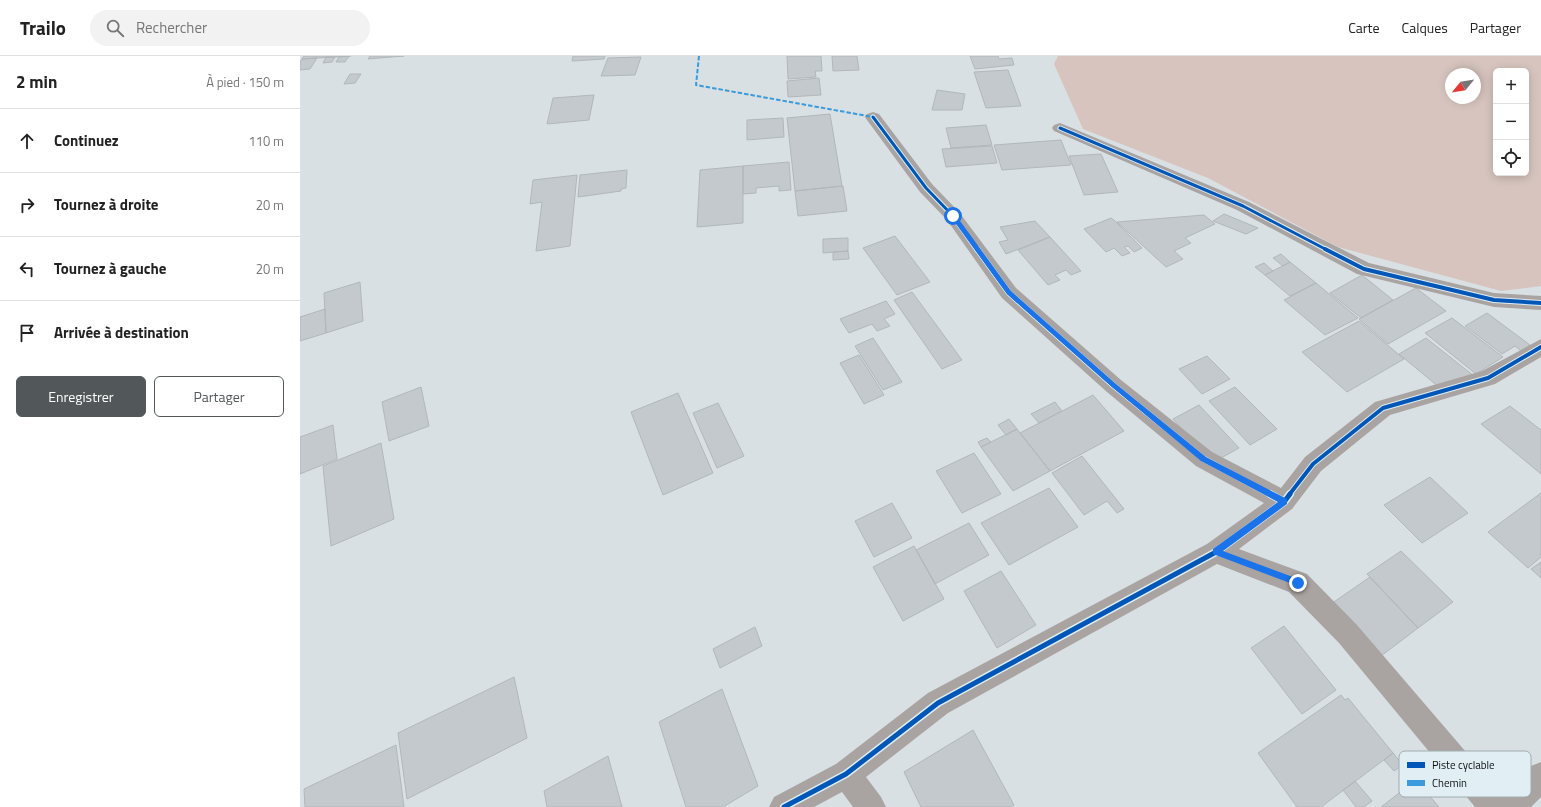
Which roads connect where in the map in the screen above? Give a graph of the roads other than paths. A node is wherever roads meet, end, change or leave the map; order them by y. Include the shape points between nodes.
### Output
1 (873, 117) dead end
2 (1060, 128) dead end
3 (1541, 303) edge
4 (1541, 348) edge
5 (1284, 502) junction
6 (1216, 552) junction
7 (1447, 751) edge
8 (846, 774) junction
9 (1541, 776) edge
10 (1531, 786) edge
11 (1486, 797) edge
12 (1520, 797) edge
13 (784, 807) edge
14 (871, 807) edge
15 (1494, 807) edge
16 (1510, 807) edge

1 - 5 street via 926,188 953,216 1009,293 1114,386 1204,459
2 - 3 street via 1243,206 1364,269 1494,300
4 - 5 street via 1488,378 1383,408 1313,464
5 - 6 street
6 - 7 street via 1298,583 1348,634
6 - 8 street via 938,703
8 - 13 street
8 - 14 street
9 - 10 street
11 - 15 street
12 - 16 street

